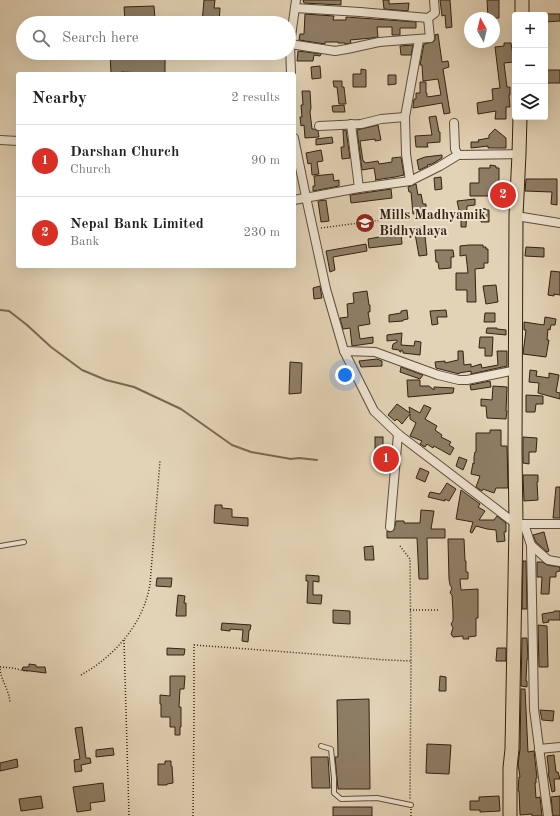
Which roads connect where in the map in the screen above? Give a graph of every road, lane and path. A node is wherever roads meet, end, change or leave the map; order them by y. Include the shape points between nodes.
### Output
1 (434, 0) edge
2 (522, 0) edge
3 (295, 4) edge
4 (522, 12) edge
5 (294, 16) edge
6 (428, 18) junction
7 (419, 40) junction
8 (296, 45) edge
9 (291, 60) edge
10 (291, 72) edge
11 (405, 117) junction
12 (520, 120) edge
13 (454, 123) dead end
14 (351, 124) junction
15 (319, 126) dead end
16 (0, 140) edge
17 (16, 141) edge
18 (296, 148) edge
19 (519, 154) junction
20 (458, 155) junction
21 (410, 181) junction
22 (359, 188) junction
23 (306, 197) junction
24 (296, 200) edge
25 (516, 216) junction
26 (389, 219) dead end
27 (560, 223) edge
28 (313, 230) junction
29 (344, 351) junction
30 (516, 370) junction
31 (398, 434) junction
32 (160, 461) dead end
33 (520, 524) junction
34 (560, 524) edge
35 (390, 527) dead end
36 (24, 542) dead end
37 (532, 545) junction
38 (0, 546) edge
39 (400, 546) dead end
40 (560, 562) edge
41 (410, 610) junction
42 (440, 610) dead end
43 (124, 640) junction
44 (410, 661) junction
45 (0, 668) edge
46 (29, 672) dead end
47 (81, 675) dead end
48 (10, 702) dead end
49 (320, 746) dead end
50 (560, 747) edge
51 (539, 749) junction
52 (411, 805) junction
53 (129, 816) edge
54 (193, 816) edge
55 (411, 816) edge
56 (510, 816) edge
57 (548, 816) edge

1 - 6 street via 435,13
2 - 4 main road
3 - 5 street
3 - 6 street
6 - 7 street via 430,38
7 - 8 street via 379,42 334,51
7 - 11 street
9 - 10 street
11 - 14 street
11 - 21 street
12 - 19 main road
13 - 20 street via 455,149
14 - 15 street
14 - 22 street
16 - 17 street
18 - 23 street
19 - 20 street
19 - 25 main road
20 - 21 street
21 - 22 street
22 - 23 street
23 - 24 street
23 - 28 street
25 - 27 street
25 - 30 main road
26 - 28 path
28 - 29 street via 326,289
29 - 30 street via 375,352 459,380
29 - 31 street via 374,411
30 - 33 main road via 515,443
31 - 33 street
31 - 35 street
32 - 43 path via 149,593 142,612
33 - 34 street
33 - 37 street
33 - 56 main road
36 - 38 lane
37 - 40 street via 548,560
37 - 51 street via 534,699
39 - 41 path via 410,559
41 - 42 path
41 - 44 path
43 - 47 path via 94,668
43 - 53 path
44 - 52 path
44 - 54 path via 194,645
45 - 46 path
45 - 48 path
49 - 52 lane via 331,749 334,793 341,799 377,798
50 - 51 street
51 - 57 street
52 - 55 path

